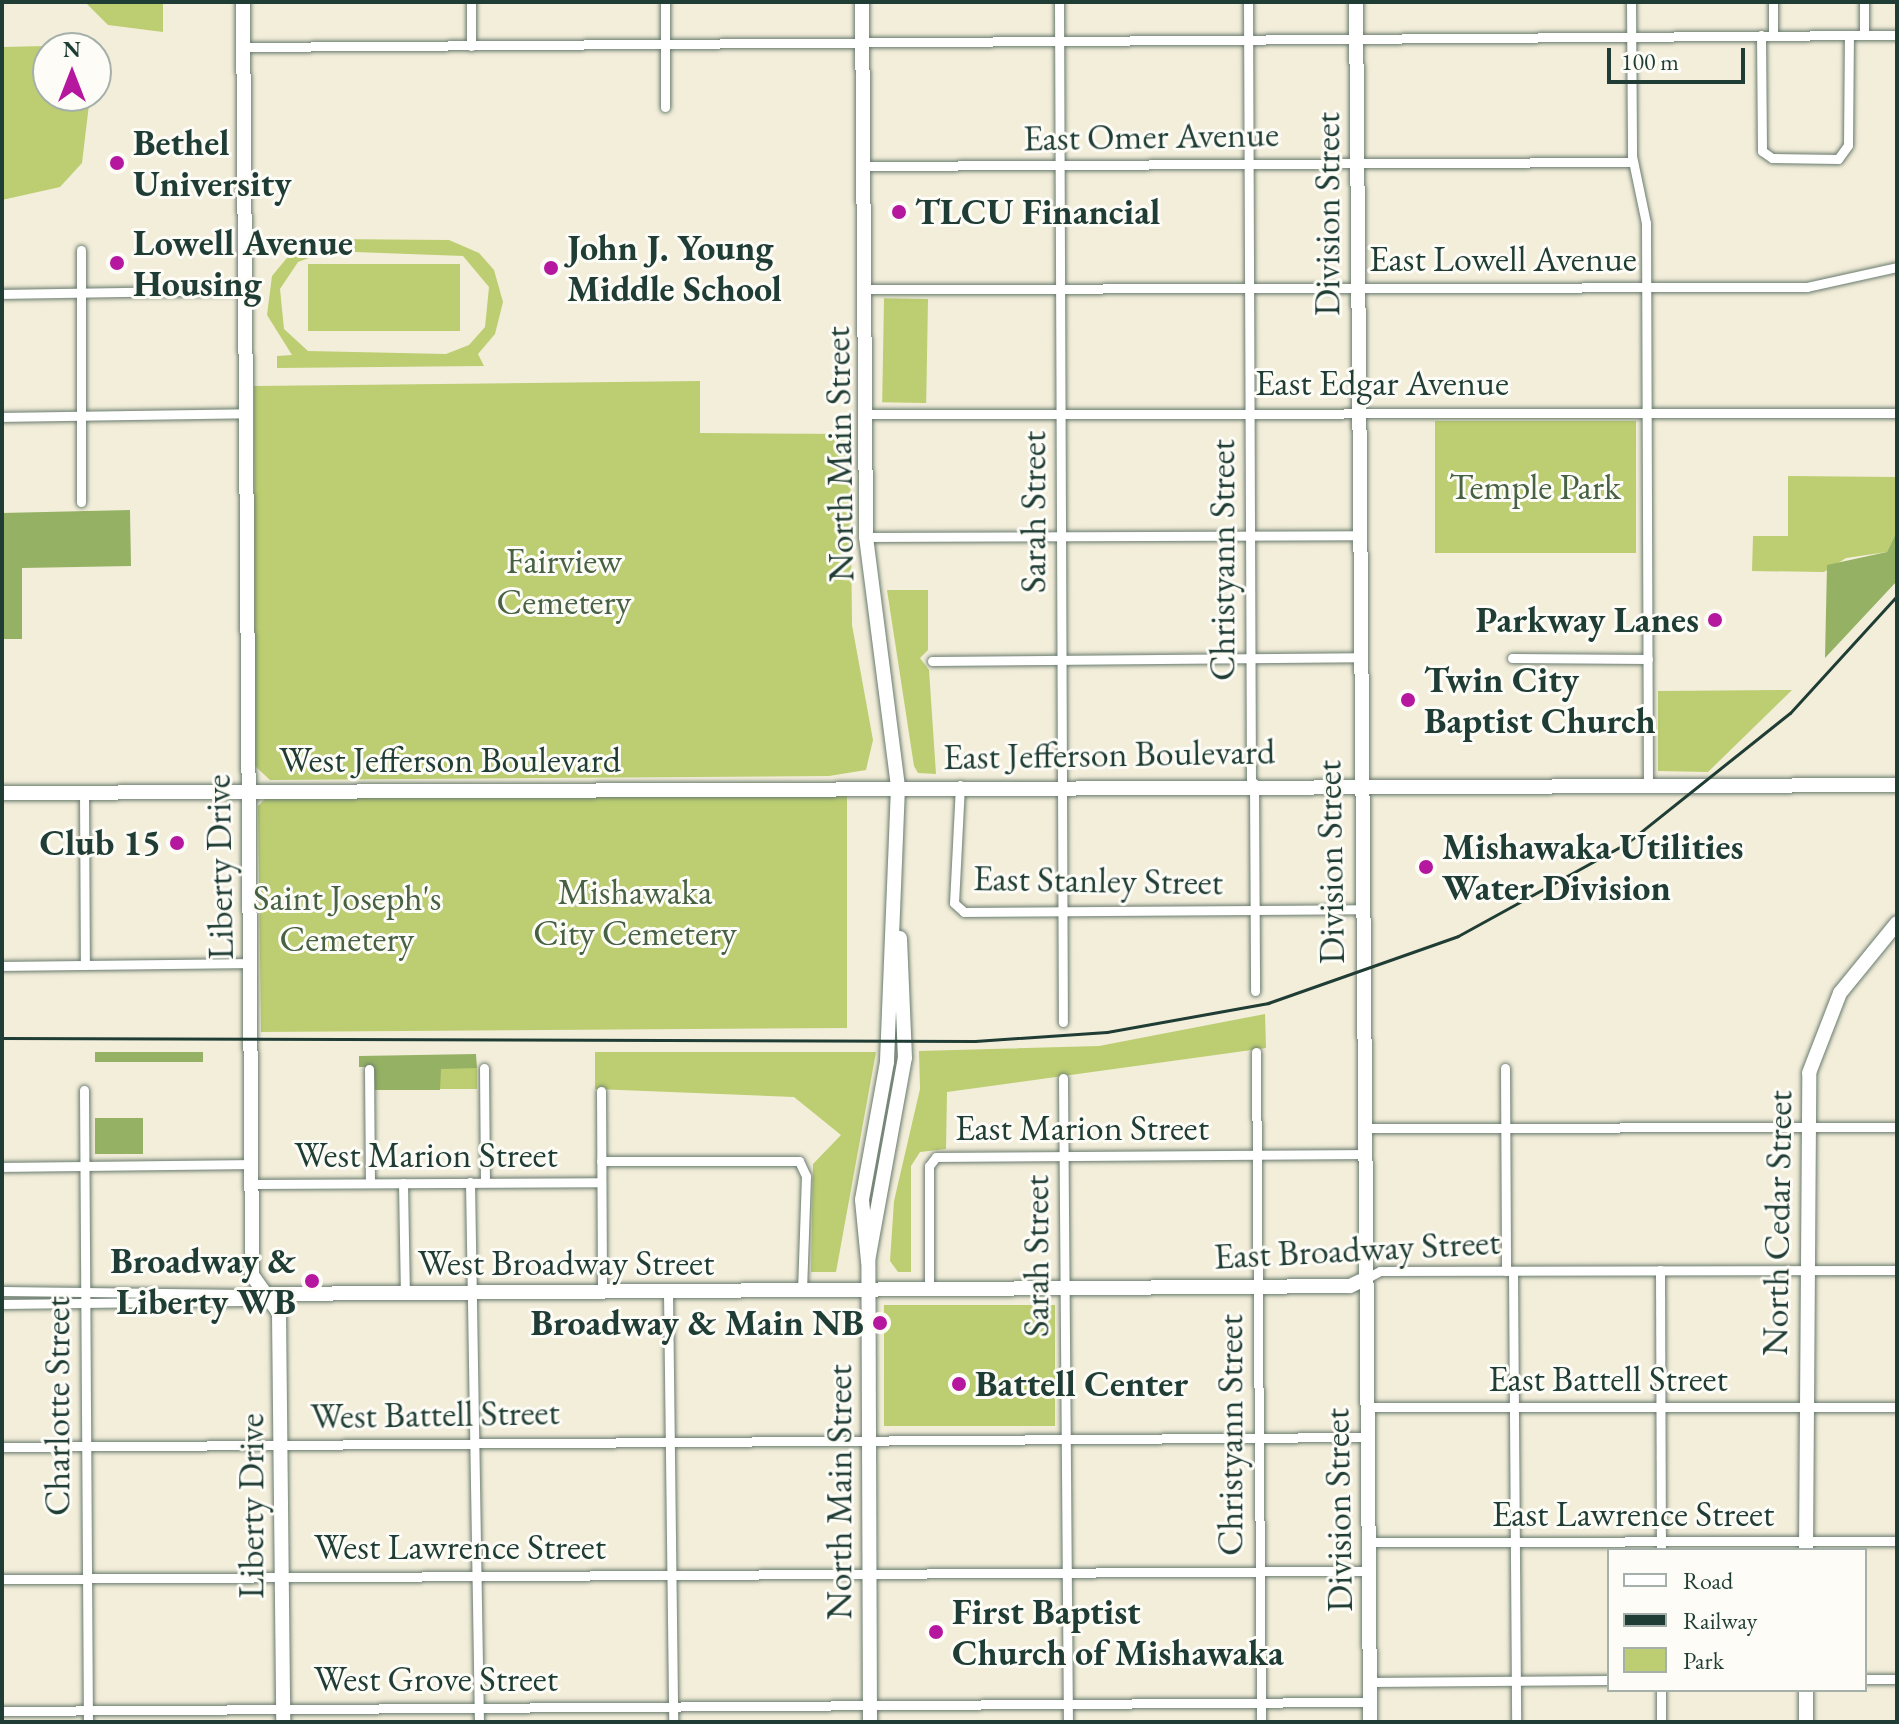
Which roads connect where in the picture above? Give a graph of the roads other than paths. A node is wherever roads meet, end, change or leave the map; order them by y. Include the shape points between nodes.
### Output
1 (243, 2) edge
2 (471, 2) edge
3 (665, 2) edge
4 (862, 2) edge
5 (1059, 2) edge
6 (1248, 2) edge
7 (1356, 2) edge
8 (1631, 2) edge
9 (1773, 2) edge
10 (1864, 2) edge
11 (1631, 34) junction
12 (1356, 35) junction
13 (1761, 35) junction
14 (1773, 35) junction
15 (1849, 35) junction
16 (1864, 35) junction
17 (1897, 35) edge
18 (1248, 36) junction
19 (1059, 38) junction
20 (862, 40) junction
21 (665, 43) junction
22 (471, 46) junction
23 (243, 47) junction
24 (665, 107) dead end
25 (1357, 162) junction
26 (1632, 162) junction
27 (1249, 163) junction
28 (1060, 164) junction
29 (863, 166) junction
30 (81, 250) dead end
31 (1897, 267) edge
32 (1357, 287) junction
33 (1249, 288) junction
34 (1646, 288) junction
35 (867, 289) junction
36 (245, 290) junction
37 (1061, 290) junction
38 (81, 293) junction
39 (2, 294) edge
40 (1358, 410) junction
41 (1249, 411) junction
42 (1061, 412) junction
43 (244, 413) junction
44 (1647, 413) junction
45 (1897, 413) edge
46 (867, 414) junction
47 (81, 416) junction
48 (2, 417) edge
49 (81, 502) dead end
50 (1250, 535) junction
51 (1359, 535) junction
52 (866, 537) junction
53 (1062, 537) junction
54 (1360, 657) junction
55 (1512, 658) dead end
56 (1250, 659) junction
57 (1648, 659) junction
58 (932, 661) dead end
59 (1063, 661) junction
60 (1252, 783) junction
61 (1359, 783) junction
62 (1062, 784) junction
63 (1648, 784) junction
64 (960, 785) junction
65 (1897, 785) edge
66 (898, 787) junction
67 (248, 791) junction
68 (84, 792) junction
69 (2, 793) edge
70 (1360, 909) junction
71 (1255, 910) junction
72 (1062, 912) junction
73 (1897, 923) edge
74 (251, 963) junction
75 (85, 965) junction
76 (2, 966) edge
77 (1255, 991) dead end
78 (1063, 1022) dead end
79 (1256, 1052) dead end
80 (484, 1068) dead end
81 (1505, 1068) dead end
82 (369, 1069) dead end
83 (1063, 1078) dead end
84 (84, 1090) dead end
85 (601, 1091) dead end
86 (1506, 1127) junction
87 (1805, 1127) junction
88 (1897, 1127) edge
89 (1364, 1128) junction
90 (1364, 1154) junction
91 (1256, 1155) junction
92 (1063, 1157) junction
93 (601, 1161) junction
94 (252, 1164) junction
95 (84, 1166) junction
96 (2, 1167) edge
97 (470, 1182) junction
98 (485, 1182) junction
99 (601, 1182) junction
100 (370, 1183) junction
101 (403, 1183) junction
102 (252, 1184) junction
103 (1660, 1270) junction
104 (1805, 1270) junction
105 (1897, 1270) edge
106 (1510, 1271) junction
107 (1365, 1279) junction
108 (1257, 1287) junction
109 (1064, 1288) junction
110 (85, 1290) junction
111 (868, 1290) junction
112 (929, 1290) junction
113 (2, 1291) edge
114 (802, 1291) junction
115 (602, 1292) junction
116 (668, 1292) junction
117 (473, 1293) junction
118 (265, 1294) junction
119 (405, 1294) junction
120 (85, 1303) junction
121 (2, 1304) edge
122 (1367, 1407) junction
123 (1515, 1407) junction
124 (1660, 1407) junction
125 (1806, 1407) junction
126 (1897, 1407) edge
127 (1368, 1437) junction
128 (1065, 1439) junction
129 (1259, 1439) junction
130 (670, 1440) junction
131 (869, 1440) junction
132 (476, 1442) junction
133 (280, 1444) junction
134 (85, 1446) junction
135 (2, 1447) edge
136 (1897, 1541) edge
137 (1369, 1542) junction
138 (1516, 1543) junction
139 (1661, 1546) edge
140 (1806, 1546) edge
141 (1259, 1571) junction
142 (1369, 1571) junction
143 (870, 1572) junction
144 (1066, 1572) junction
145 (671, 1573) junction
146 (477, 1575) junction
147 (281, 1576) junction
148 (87, 1578) junction
149 (2, 1579) edge
150 (1867, 1679) edge
151 (1897, 1679) edge
152 (1607, 1680) edge
153 (1370, 1682) junction
154 (1516, 1682) junction
155 (1661, 1692) edge
156 (1806, 1692) edge
157 (1370, 1702) junction
158 (1260, 1703) junction
159 (870, 1704) junction
160 (1067, 1704) junction
161 (673, 1705) junction
162 (478, 1707) junction
163 (88, 1710) junction
164 (2, 1711) edge
165 (282, 1715) edge
166 (88, 1722) edge
167 (479, 1722) edge
168 (673, 1722) edge
169 (870, 1722) edge
170 (1068, 1722) edge
171 (1261, 1722) edge
172 (1370, 1722) edge
173 (1516, 1722) edge
174 (1661, 1722) edge
175 (1806, 1722) edge

1 - 23 street, Liberty Drive
2 - 22 street
3 - 21 street
4 - 20 street, North Main Street
5 - 19 street, Sarah Street
6 - 18 street, Christyann Street
7 - 12 street, Division Street
8 - 11 street
9 - 14 street
10 - 16 street
11 - 12 street
11 - 13 street
11 - 26 street
12 - 18 street
12 - 25 street, Division Street
13 - 14 street
13 - 15 street via 1762,156 1802,159 1848,156
14 - 15 street
15 - 16 street
16 - 17 street
18 - 19 street
18 - 27 street, Christyann Street
19 - 20 street
19 - 28 street, Sarah Street
20 - 21 street
20 - 29 street, North Main Street
21 - 22 street
21 - 24 street
22 - 23 street
23 - 36 street, Liberty Drive
25 - 26 street, East Omer Avenue
25 - 27 street, East Omer Avenue
25 - 32 street, Division Street
26 - 34 street via 1645,210
27 - 28 street, East Omer Avenue
27 - 33 street, Christyann Street
28 - 29 street, East Omer Avenue
28 - 37 street, Sarah Street
29 - 35 street, North Main Street
30 - 38 street
31 - 34 street, East Lowell Avenue via 1823,286
32 - 33 street, East Lowell Avenue
32 - 34 street, East Lowell Avenue
32 - 40 street, Division Street
33 - 37 street, East Lowell Avenue
33 - 41 street, Christyann Street
34 - 44 street
35 - 37 street, East Lowell Avenue
35 - 46 street, North Main Street
36 - 38 street
36 - 43 street, Liberty Drive
37 - 42 street, Sarah Street
38 - 39 street
38 - 47 street
40 - 41 street, East Edgar Avenue
40 - 44 street, East Edgar Avenue
40 - 51 street, Division Street
41 - 42 street, East Edgar Avenue
41 - 50 street, Christyann Street
42 - 46 street, East Edgar Avenue
42 - 53 street, Sarah Street
43 - 47 street
43 - 67 street, Liberty Drive
44 - 45 street, East Edgar Avenue
44 - 57 street
46 - 52 street, North Main Street
47 - 48 street
47 - 49 street
50 - 51 street
50 - 53 street
50 - 56 street, Christyann Street
51 - 54 street, Division Street
52 - 53 street
52 - 66 street, North Main Street
53 - 59 street, Sarah Street
54 - 56 street
54 - 61 street, Division Street
55 - 57 street
56 - 59 street
56 - 60 street, Christyann Street
57 - 63 street
58 - 59 street
59 - 62 street, Sarah Street
60 - 61 street, East Jefferson Boulevard
60 - 62 street, East Jefferson Boulevard
60 - 71 street, Christyann Street
61 - 63 street, East Jefferson Boulevard
61 - 70 street, Division Street
62 - 64 street, East Jefferson Boulevard
62 - 72 street, Sarah Street
63 - 65 street, East Jefferson Boulevard
64 - 66 street, East Jefferson Boulevard
64 - 72 street, East Stanley Street via 958,910
66 - 67 street, West Jefferson Boulevard
66 - 111 street, North Main Street via 887,1062 862,1200
67 - 68 street, West Jefferson Boulevard
67 - 74 street, Liberty Drive
68 - 69 street, West Jefferson Boulevard
68 - 75 street
70 - 71 street, East Stanley Street
70 - 89 street, Division Street
71 - 72 street, East Stanley Street
71 - 77 street, Christyann Street
72 - 78 street, Sarah Street
73 - 87 street, North Cedar Street via 1824,1023
74 - 75 street
74 - 94 street, Liberty Drive
75 - 76 street
79 - 91 street, Christyann Street
80 - 98 street
81 - 86 street
82 - 100 street
83 - 92 street, Sarah Street
84 - 95 street, Charlotte Street
85 - 93 street
86 - 87 street
86 - 89 street
86 - 106 street
87 - 88 street
87 - 104 street, North Cedar Street
89 - 90 street, Division Street
90 - 91 street, East Marion Street
90 - 107 street, Division Street
91 - 92 street, East Marion Street
91 - 108 street, Christyann Street
92 - 109 street, Sarah Street
92 - 112 street, East Marion Street via 932,1159
93 - 99 street
93 - 114 street, West Marion Street via 799,1161 806,1176
94 - 95 street, West Marion Street
94 - 102 street, Liberty Drive
95 - 96 street, West Marion Street
95 - 110 street, Charlotte Street
97 - 98 street, West Marion Street
97 - 101 street, West Marion Street
97 - 117 street
98 - 99 street, West Marion Street
99 - 115 street
100 - 101 street, West Marion Street
100 - 102 street, West Marion Street
101 - 119 street
102 - 118 street, Liberty Drive via 252,1275
103 - 104 street, East Broadway Street
103 - 106 street, East Broadway Street
103 - 124 street
104 - 105 street, East Broadway Street
104 - 125 street, North Cedar Street
106 - 107 street, East Broadway Street via 1380,1271
106 - 123 street
107 - 108 street, East Broadway Street via 1350,1286
107 - 122 street, Division Street
108 - 109 street, East Broadway Street
108 - 129 street, Christyann Street
109 - 112 street, East Broadway Street
109 - 128 street, Sarah Street
110 - 113 street, West Broadway Street
110 - 118 street, West Broadway Street
110 - 120 street, Charlotte Street
111 - 112 street, East Broadway Street
111 - 114 street, West Broadway Street
111 - 131 street, North Main Street
114 - 116 street, West Broadway Street
115 - 116 street, West Broadway Street
115 - 117 street, West Broadway Street
116 - 130 street
117 - 119 street, West Broadway Street
117 - 132 street
118 - 119 street, West Broadway Street
118 - 120 street, West Broadway Street via 243,1301
118 - 133 street, Liberty Drive via 279,1313
120 - 121 street, West Broadway Street
120 - 134 street, Charlotte Street
122 - 123 street, East Battell Street
122 - 127 street, Division Street
123 - 124 street, East Battell Street
123 - 138 street
124 - 125 street, East Battell Street
124 - 139 street
125 - 126 street, East Battell Street
125 - 140 street, North Cedar Street
127 - 129 street
127 - 137 street, Division Street
128 - 129 street
128 - 131 street
128 - 144 street, Sarah Street
129 - 141 street, Christyann Street
130 - 131 street, West Battell Street
130 - 132 street, West Battell Street
130 - 145 street
131 - 143 street, North Main Street
132 - 133 street, West Battell Street
132 - 146 street
133 - 134 street, West Battell Street
133 - 147 street, Liberty Drive
134 - 135 street, West Battell Street
134 - 148 street, Charlotte Street
136 - 140 street, East Lawrence Street
137 - 138 street, East Lawrence Street
137 - 142 street, Division Street
138 - 139 street, East Lawrence Street
138 - 154 street
139 - 140 street, East Lawrence Street
141 - 142 street
141 - 144 street
141 - 158 street, Christyann Street
142 - 153 street, Division Street
143 - 144 street
143 - 145 street, West Lawrence Street
143 - 159 street, North Main Street
144 - 160 street, Sarah Street
145 - 146 street, West Lawrence Street
145 - 161 street
146 - 147 street, West Lawrence Street
146 - 162 street
147 - 148 street, West Lawrence Street
147 - 165 street, Liberty Drive
148 - 149 street, West Lawrence Street
148 - 163 street, Charlotte Street
150 - 151 street
152 - 154 street
153 - 154 street
153 - 157 street, Division Street
154 - 173 street
155 - 174 street
156 - 175 street
157 - 158 street, West Grove Street
157 - 172 street, Division Street
158 - 160 street, West Grove Street
158 - 171 street, Christyann Street
159 - 160 street, West Grove Street
159 - 161 street, West Grove Street
159 - 169 street, North Main Street
160 - 170 street, Sarah Street
161 - 162 street, West Grove Street
161 - 168 street
162 - 165 street, West Grove Street
162 - 167 street
163 - 164 street, West Grove Street
163 - 165 street, West Grove Street
163 - 166 street, Charlotte Street

